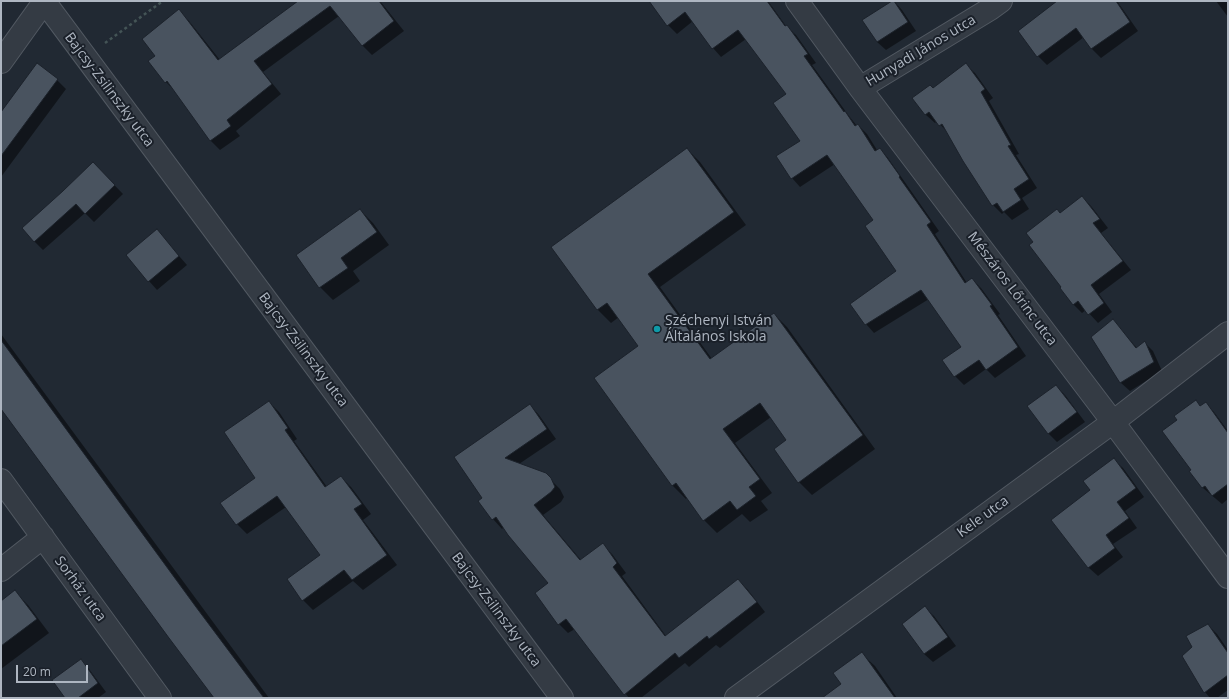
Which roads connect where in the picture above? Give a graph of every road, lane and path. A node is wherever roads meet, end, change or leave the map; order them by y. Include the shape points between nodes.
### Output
1 (44, 1) edge
2 (163, 1) edge
3 (797, 1) edge
4 (1001, 1) edge
5 (86, 58) junction
6 (1, 62) edge
7 (860, 88) junction
8 (1228, 334) edge
9 (1113, 422) junction
10 (1, 480) edge
11 (43, 537) junction
12 (1, 570) edge
13 (1228, 577) edge
14 (160, 698) edge
15 (562, 698) edge
16 (736, 698) edge

1 - 5 street, Bajcsy-Zsilinszky utca
1 - 6 street
2 - 5 path
3 - 7 street, Mészáros Lőrinc utca
4 - 7 street, Hunyadi János utca
5 - 15 street, Bajcsy-Zsilinszky utca
7 - 9 street, Mészáros Lőrinc utca
8 - 9 street, Kele utca
9 - 13 street, Mészáros Lőrinc utca
9 - 16 street, Kele utca
10 - 11 street, Sorház utca
11 - 12 street
11 - 14 street, Sorház utca

